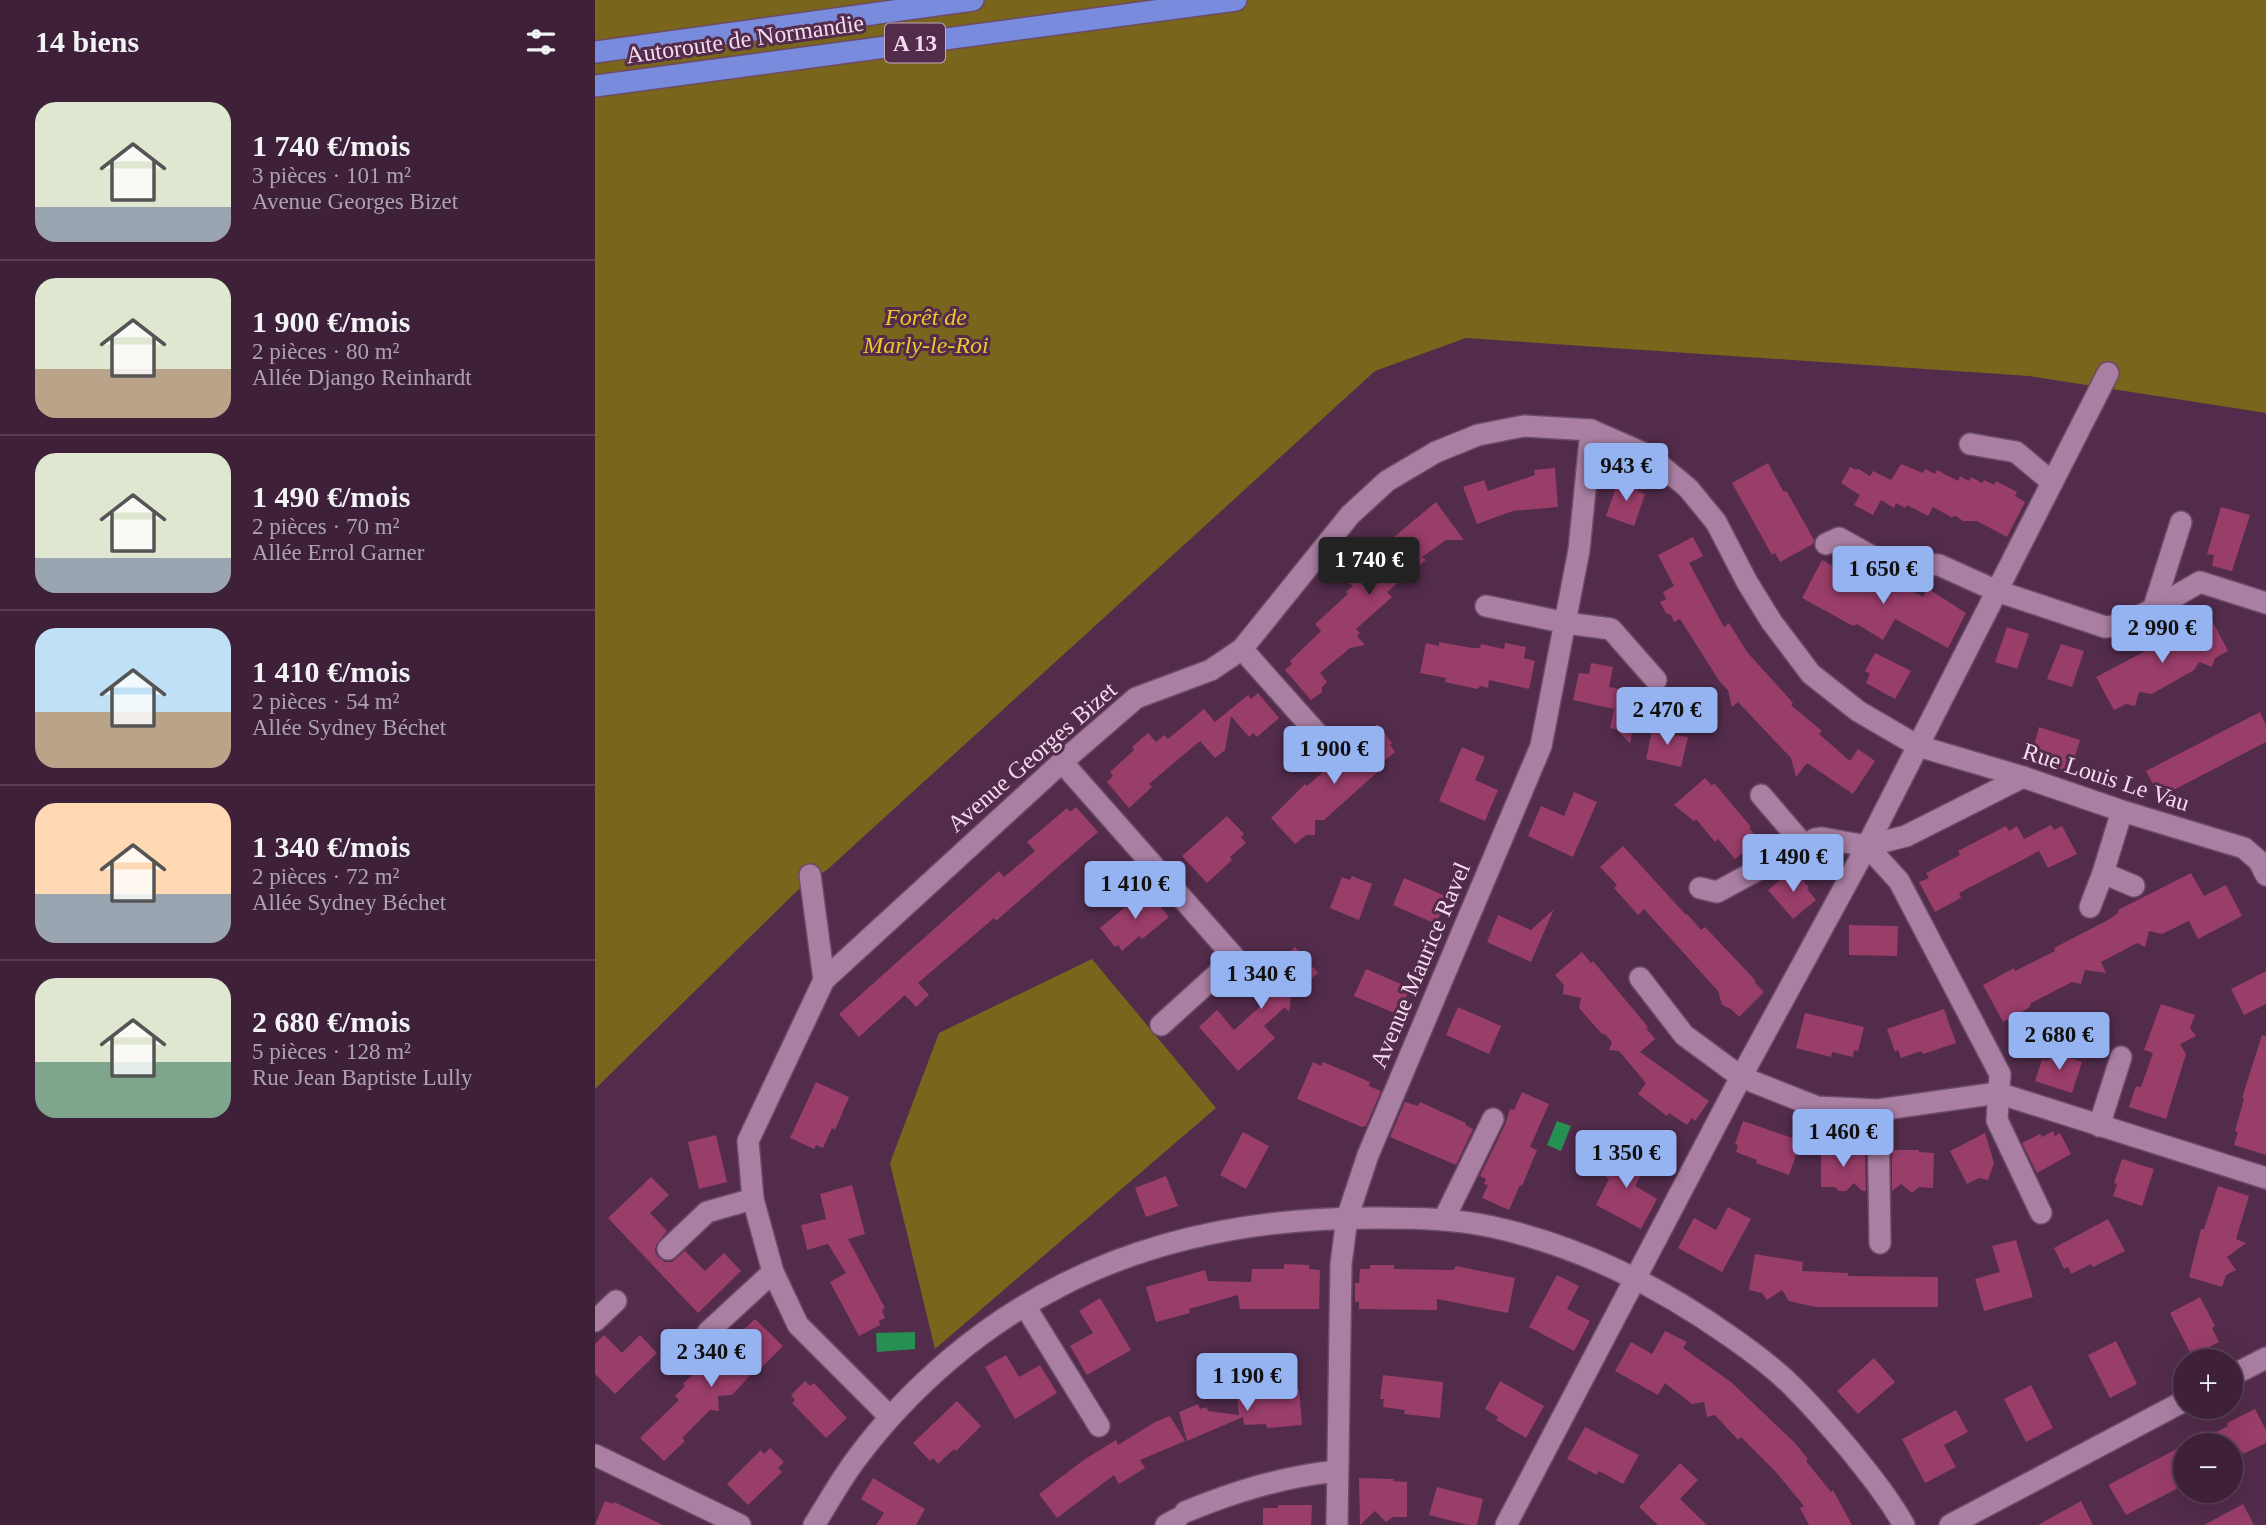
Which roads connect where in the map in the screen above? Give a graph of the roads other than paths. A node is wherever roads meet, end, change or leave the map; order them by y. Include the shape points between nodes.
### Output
1 (973, 0) edge
2 (1236, 0) edge
3 (595, 52) edge
4 (595, 86) edge
5 (2108, 373) dead end
6 (1591, 430) junction
7 (1970, 444) dead end
8 (2052, 482) junction
9 (2181, 523) dead end
10 (1826, 544) dead end
11 (1997, 592) junction
12 (2266, 603) edge
13 (1486, 606) dead end
14 (2154, 607) junction
15 (1566, 623) junction
16 (1243, 649) junction
17 (1656, 680) dead end
18 (1918, 746) junction
19 (1303, 758) dead end
20 (1062, 762) junction
21 (2022, 777) junction
22 (1761, 795) dead end
23 (2122, 811) junction
24 (1803, 844) junction
25 (1867, 846) junction
26 (2103, 873) junction
27 (810, 875) dead end
28 (2266, 875) edge
29 (2134, 886) dead end
30 (1700, 888) dead end
31 (2091, 907) dead end
32 (1640, 978) dead end
33 (824, 980) junction
34 (1161, 1025) dead end
35 (2121, 1057) dead end
36 (1741, 1077) junction
37 (1998, 1093) junction
38 (1878, 1110) junction
39 (1493, 1119) dead end
40 (2099, 1126) junction
41 (2266, 1178) edge
42 (753, 1199) junction
43 (2041, 1213) dead end
44 (1347, 1218) junction
45 (1444, 1219) junction
46 (1880, 1243) dead end
47 (669, 1249) dead end
48 (773, 1272) junction
49 (1636, 1279) junction
50 (616, 1301) dead end
51 (1025, 1306) junction
52 (595, 1321) edge
53 (708, 1332) dead end
54 (2266, 1358) edge
55 (2243, 1370) edge
56 (2173, 1408) edge
57 (890, 1417) junction
58 (1099, 1426) dead end
59 (595, 1455) edge
60 (1337, 1471) junction
61 (1176, 1519) edge
62 (740, 1525) edge
63 (814, 1525) edge
64 (1337, 1525) edge
65 (1506, 1525) edge
66 (1904, 1525) edge
67 (1950, 1525) edge

1 - 3 highway, Autoroute de Normandie / A 13
2 - 4 highway, Autoroute de Normandie / A 13
5 - 8 street
6 - 15 street, Avenue Maurice Ravel via 1579,551
6 - 16 street, Avenue Georges Bizet via 1524,426 1478,435 1436,452 1387,481 1350,515
6 - 18 street, Avenue Georges Bizet via 1648,456 1688,488 1716,522 1765,611 1811,674 1858,711
7 - 8 street via 2016,452
8 - 11 street
9 - 14 street
10 - 11 street via 1839,538 1882,562 1939,565
11 - 14 street via 2105,627
11 - 18 street
12 - 14 street via 2200,582
13 - 15 street
15 - 17 street via 1611,629
15 - 44 street, Avenue Maurice Ravel via 1541,746 1368,1155
16 - 19 street via 1322,739
16 - 20 street, Avenue Georges Bizet via 1210,670 1136,698
18 - 21 street, Rue Louis Le Vau
18 - 25 street
20 - 33 street, Avenue Georges Bizet
20 - 34 street via 1235,958
21 - 23 street, Rue Louis Le Vau
21 - 25 street via 1906,836
22 - 24 street
23 - 26 street
23 - 28 street, Rue Louis Le Vau via 2244,848
24 - 25 street via 1822,838
24 - 30 street via 1717,892
25 - 36 street
25 - 37 street via 1899,881 2000,1074
26 - 29 street
26 - 31 street
27 - 33 street
32 - 36 street via 1684,1035
33 - 42 street, Avenue Georges Bizet via 748,1141
35 - 40 street
36 - 38 street via 1817,1107
36 - 49 street
37 - 38 street
37 - 40 street
37 - 43 street via 1997,1120
38 - 46 street
39 - 45 street
40 - 41 street
42 - 47 street via 707,1212
42 - 48 street, Avenue Georges Bizet
44 - 45 street
44 - 51 street via 1217,1232 1136,1252
44 - 60 street, Avenue Maurice Ravel via 1341,1264
45 - 49 street via 1547,1242
48 - 53 street
48 - 57 street, Avenue Georges Bizet via 797,1325
49 - 65 street
49 - 66 street via 1688,1307 1795,1389 1884,1492
50 - 52 street
51 - 57 street via 955,1354
51 - 58 street
54 - 55 street
56 - 67 street
57 - 63 street via 854,1461
59 - 62 street
60 - 61 street via 1297,1475 1232,1493
60 - 64 street, Avenue Maurice Ravel

